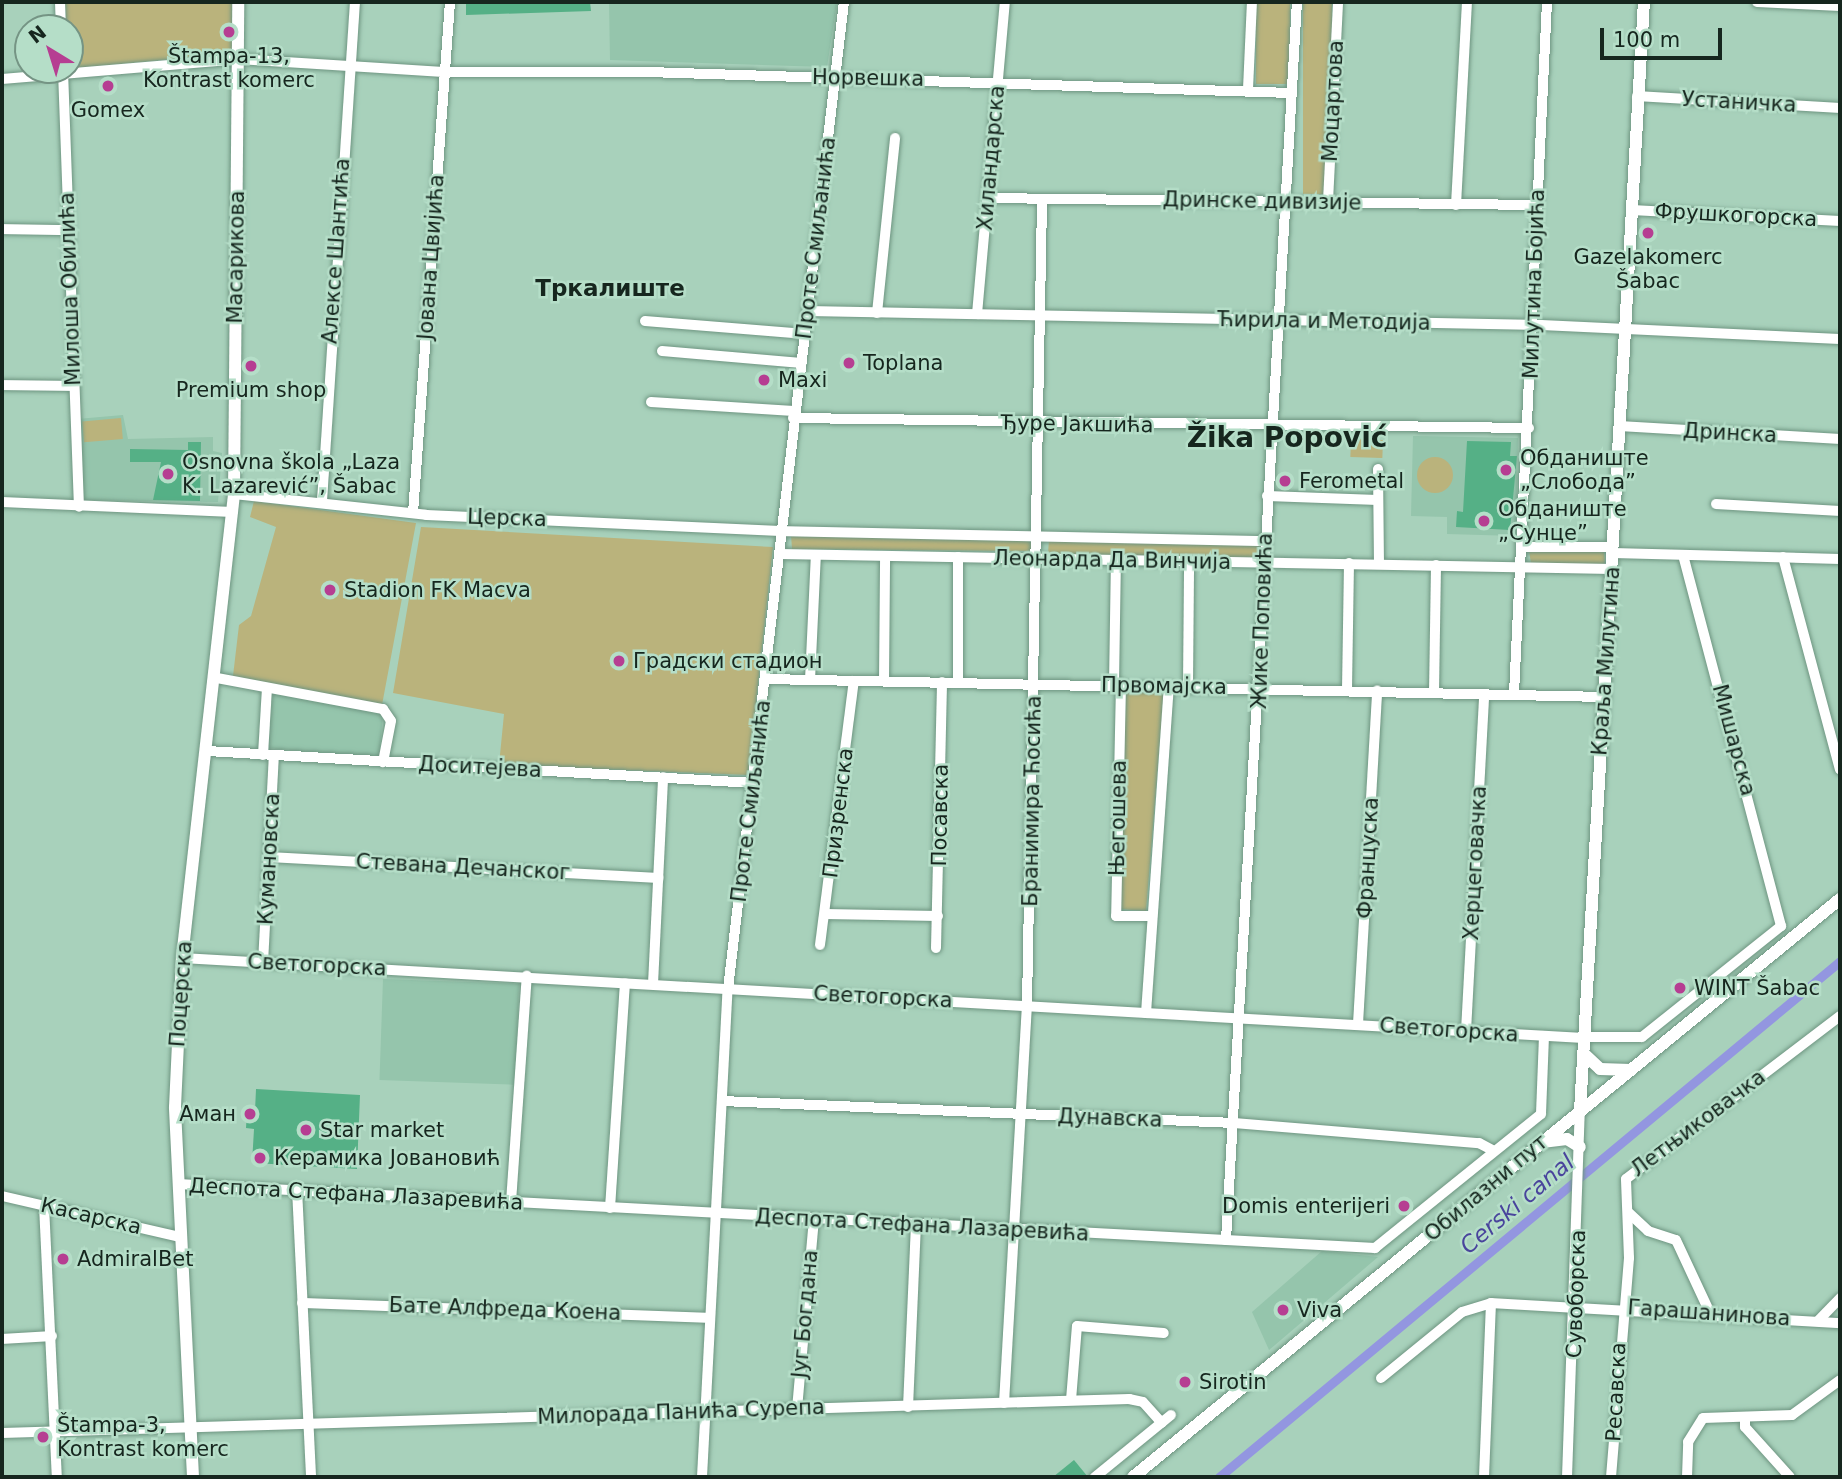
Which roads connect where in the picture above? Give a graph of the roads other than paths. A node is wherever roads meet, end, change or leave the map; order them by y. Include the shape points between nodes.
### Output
1 (238, 2) edge
2 (355, 2) edge
3 (450, 2) edge
4 (844, 2) edge
5 (1005, 2) edge
6 (1252, 2) edge
7 (1297, 2) edge
8 (1338, 2) edge
9 (1467, 2) edge
10 (1547, 2) edge
11 (1644, 2) edge
12 (1757, 2) edge
13 (1840, 6) edge
14 (238, 59) junction
15 (352, 69) junction
16 (84, 71) edge
17 (444, 72) junction
18 (835, 77) junction
19 (998, 80) junction
20 (63, 84) edge
21 (1248, 89) junction
22 (1292, 93) junction
23 (1637, 96) junction
24 (1840, 108) edge
25 (895, 138) dead end
26 (987, 198) junction
27 (1042, 199) junction
28 (1286, 201) junction
29 (1328, 201) junction
30 (1455, 205) junction
31 (1536, 205) junction
32 (1632, 209) junction
33 (1840, 221) edge
34 (2, 229) edge
35 (69, 230) junction
36 (808, 311) junction
37 (877, 313) junction
38 (977, 314) junction
39 (1040, 316) junction
40 (645, 321) dead end
41 (1280, 321) junction
42 (1532, 324) junction
43 (1625, 329) junction
44 (804, 334) junction
45 (1840, 339) edge
46 (662, 351) dead end
47 (801, 363) junction
48 (2, 386) edge
49 (73, 386) junction
50 (651, 402) dead end
51 (794, 415) junction
52 (1037, 424) junction
53 (1620, 426) junction
54 (1272, 427) junction
55 (1529, 428) junction
56 (1840, 439) edge
57 (1378, 468) dead end
58 (234, 494) junction
59 (1267, 496) junction
60 (1378, 500) junction
61 (322, 501) junction
62 (2, 502) edge
63 (1716, 504) dead end
64 (79, 508) junction
65 (1840, 511) edge
66 (233, 512) junction
67 (413, 513) junction
68 (781, 531) junction
69 (1036, 536) junction
70 (1265, 541) junction
71 (1523, 547) junction
72 (1613, 550) junction
73 (780, 554) junction
74 (816, 555) junction
75 (1683, 555) junction
76 (885, 556) junction
77 (958, 557) junction
78 (1783, 557) junction
79 (1036, 558) junction
80 (1116, 559) junction
81 (1840, 559) edge
82 (1189, 561) junction
83 (1264, 563) junction
84 (1349, 563) junction
85 (1379, 564) junction
86 (1436, 565) junction
87 (1522, 566) junction
88 (1612, 569) junction
89 (217, 678) junction
90 (766, 678) junction
91 (810, 680) junction
92 (854, 681) junction
93 (884, 681) junction
94 (942, 682) junction
95 (958, 682) junction
96 (1035, 684) junction
97 (1117, 684) junction
98 (1169, 686) junction
99 (1188, 686) junction
100 (267, 688) junction
101 (1260, 688) junction
102 (1347, 690) junction
103 (1377, 691) junction
104 (1433, 692) junction
105 (1514, 694) junction
106 (1484, 695) junction
107 (1604, 697) junction
108 (207, 751) junction
109 (269, 755) junction
110 (383, 762) junction
111 (1840, 769) edge
112 (663, 777) junction
113 (753, 783) junction
114 (269, 857) junction
115 (657, 878) junction
116 (1840, 899) edge
117 (825, 914) junction
118 (938, 916) junction
119 (1152, 916) junction
120 (1781, 926) junction
121 (1798, 934) junction
122 (820, 945) dead end
123 (936, 947) dead end
124 (182, 958) junction
125 (263, 963) junction
126 (527, 976) junction
127 (625, 982) junction
128 (653, 984) junction
129 (728, 989) junction
130 (1027, 1005) junction
131 (1146, 1013) junction
132 (1840, 1016) edge
133 (1241, 1018) junction
134 (1358, 1024) junction
135 (1466, 1031) junction
136 (1544, 1036) junction
137 (1584, 1037) junction
138 (1583, 1053) junction
139 (1631, 1070) junction
140 (722, 1101) junction
141 (1580, 1111) junction
142 (1020, 1114) junction
143 (1234, 1123) junction
144 (1542, 1142) junction
145 (1580, 1150) junction
146 (1494, 1151) junction
147 (178, 1184) junction
148 (297, 1189) junction
149 (2, 1196) edge
150 (511, 1202) junction
151 (44, 1205) junction
152 (610, 1208) junction
153 (1629, 1213) junction
154 (716, 1214) junction
155 (814, 1219) junction
156 (916, 1225) junction
157 (1013, 1231) junction
158 (179, 1237) junction
159 (1226, 1240) junction
160 (1840, 1298) edge
161 (302, 1303) junction
162 (1491, 1303) junction
163 (1577, 1305) junction
164 (1621, 1306) junction
165 (1710, 1313) junction
166 (708, 1318) junction
167 (1818, 1321) junction
168 (1840, 1323) edge
169 (1164, 1333) dead end
170 (52, 1336) junction
171 (2, 1339) edge
172 (1381, 1378) dead end
173 (1840, 1380) edge
174 (1071, 1399) junction
175 (1004, 1403) junction
176 (908, 1407) junction
177 (797, 1409) junction
178 (701, 1413) junction
179 (1171, 1415) dead end
180 (1745, 1418) junction
181 (308, 1422) junction
182 (1162, 1423) junction
183 (190, 1426) junction
184 (55, 1430) junction
185 (2, 1433) edge
186 (1689, 1476) edge
187 (57, 1477) edge
188 (193, 1477) edge
189 (311, 1477) edge
190 (702, 1477) edge
191 (1095, 1477) edge
192 (1133, 1477) edge
193 (1484, 1477) edge
194 (1567, 1477) edge
195 (1611, 1477) edge
196 (1790, 1477) edge

1 - 14 main road, Масарикова
2 - 15 street, Алексе Шантића
3 - 17 street, Јована Цвијића
4 - 18 street, Проте Смиљанића
5 - 19 street, Хиландарска
6 - 21 street
7 - 22 street, Жике Поповића
8 - 29 street, Моцартова
9 - 30 street
10 - 31 street, Милутина Бојића
11 - 23 main road, Краља Милутина
12 - 13 street
14 - 15 street, Норвешка
14 - 16 street, Норвешка
14 - 58 main road, Масарикова
15 - 17 street, Норвешка
15 - 61 street, Алексе Шантића via 332,269
17 - 18 street, Норвешка
17 - 67 street, Јована Цвијића
18 - 19 street, Норвешка
18 - 36 street, Проте Смиљанића
19 - 21 street, Норвешка
19 - 26 street, Хиландарска
20 - 35 street, Милоша Обилића
21 - 22 street, Норвешка
22 - 28 street, Жике Поповића
23 - 24 street, Устаничка
23 - 32 main road, Краља Милутина
25 - 37 street
26 - 27 street, Дринске дивизије
26 - 38 street, Хиландарска
27 - 28 street, Дринске дивизије
27 - 39 street, Бранимира Ћосића
28 - 29 street, Дринске дивизије
28 - 41 street, Жике Поповића
29 - 30 street, Дринске дивизије
30 - 31 street, Дринске дивизије
31 - 42 street, Милутина Бојића
32 - 33 street, Фрушкогорска
32 - 43 main road, Краља Милутина
34 - 35 street
35 - 49 street, Милоша Обилића
36 - 37 street, Ћирила и Методија
36 - 44 street, Проте Смиљанића
37 - 38 street, Ћирила и Методија
38 - 39 street, Ћирила и Методија
39 - 41 street, Ћирила и Методија
39 - 52 street, Бранимира Ћосића
40 - 44 street
41 - 42 street, Ћирила и Методија
41 - 54 street, Жике Поповића
42 - 43 street, Ћирила и Методија
42 - 55 street, Милутина Бојића
43 - 45 street, Ћирила и Методија
43 - 53 main road, Краља Милутина
44 - 47 street, Проте Смиљанића
46 - 47 street
47 - 51 street, Проте Смиљанића
48 - 49 street
49 - 64 street, Милоша Обилића
50 - 51 street, Ђуре Јакшића
51 - 52 street, Ђуре Јакшића
51 - 68 street, Проте Смиљанића
52 - 54 street, Ђуре Јакшића
52 - 69 street, Бранимира Ћосића
53 - 56 street, Дринска
53 - 72 main road, Краља Милутина
54 - 55 street, Ђуре Јакшића
54 - 59 street, Жике Поповића
55 - 71 street, Милутина Бојића
57 - 60 street
58 - 61 street, Церска
58 - 66 main road, Масарикова
59 - 60 street
59 - 70 street, Жике Поповића
60 - 85 street
61 - 67 street, Церска
62 - 64 street
63 - 65 street
64 - 66 street
66 - 89 main road, Поцерска
67 - 68 street, Церска
68 - 69 street, Леонарда Да Винчија
68 - 73 street, Проте Смиљанића
69 - 70 street, Леонарда Да Винчија
69 - 79 street, Бранимира Ћосића
70 - 83 street, Жике Поповића
71 - 72 street
71 - 87 street, Милутина Бојића
72 - 75 street
72 - 88 main road, Краља Милутина
73 - 74 street, Леонарда Да Винчија
73 - 90 street, Проте Смиљанића
74 - 76 street, Леонарда Да Винчија
74 - 91 street
75 - 78 street
75 - 120 street, Мишарска
76 - 77 street, Леонарда Да Винчија
76 - 93 street
77 - 79 street, Леонарда Да Винчија
77 - 95 street
78 - 81 street
78 - 111 street
79 - 80 street, Леонарда Да Винчија
79 - 96 street, Бранимира Ћосића
80 - 82 street, Леонарда Да Винчија
80 - 97 street
82 - 83 street, Леонарда Да Винчија
82 - 99 street
83 - 84 street, Леонарда Да Винчија
83 - 101 street, Жике Поповића
84 - 85 street, Леонарда Да Винчија
84 - 102 street
85 - 86 street, Леонарда Да Винчија
86 - 87 street, Леонарда Да Винчија
86 - 104 street
87 - 88 street, Леонарда Да Винчија
87 - 105 street, Милутина Бојића
88 - 107 main road, Краља Милутина
89 - 100 street
89 - 108 main road, Поцерска
90 - 91 street, Првомајска
90 - 113 street, Проте Смиљанића
91 - 92 street, Првомајска
92 - 93 street, Првомајска
92 - 117 street, Призренска
93 - 94 street, Првомајска
94 - 95 street, Првомајска
94 - 118 street, Посавска
95 - 96 street, Првомајска
96 - 97 street, Првомајска
96 - 130 street, Бранимира Ћосића
97 - 98 street, Првомајска
97 - 119 street, Његошева via 1116,916
98 - 99 street, Првомајска
98 - 119 street, Његошева
99 - 101 street, Првомајска
100 - 109 street, Кумановска
100 - 110 street via 386,711 391,721
101 - 102 street, Првомајска
101 - 133 street, Жике Поповића
102 - 103 street, Првомајска
103 - 104 street, Првомајска
103 - 134 street, Француска
104 - 106 street, Првомајска
105 - 106 street, Првомајска
105 - 107 street, Првомајска
106 - 135 street, Херцеговачка
107 - 137 main road, Краља Милутина
108 - 109 street, Доситејева
108 - 124 main road, Поцерска
109 - 110 street, Доситејева
109 - 114 street, Кумановска
110 - 112 street, Доситејева
112 - 113 street, Доситејева
112 - 115 street
113 - 129 street, Проте Смиљанића
114 - 115 street, Стевана Дечанског
114 - 125 street, Кумановска
115 - 128 street
116 - 121 main road, Обилазни пут
117 - 118 street
117 - 122 street, Призренска
118 - 123 street, Посавска
119 - 131 street, Његошева
120 - 121 street
120 - 137 street, Светогорска via 1642,1037
121 - 139 main road, Обилазни пут
124 - 125 street, Светогорска
124 - 147 main road, Поцерска
125 - 126 street, Светогорска
126 - 127 street, Светогорска
126 - 150 street
127 - 128 street, Светогорска
127 - 152 street
128 - 129 street, Светогорска
129 - 130 street, Светогорска
129 - 140 street, Проте Смиљанића
130 - 131 street, Светогорска
130 - 142 street, Бранимира Ћосића
131 - 133 street, Светогорска
132 - 153 street, Летњиковачка via 1629,1174
133 - 134 street, Светогорска
133 - 143 street, Жике Поповића
134 - 135 street, Светогорска
135 - 136 street, Светогорска
136 - 137 street, Светогорска
136 - 146 street, Деспота Стефана Лазаревића via 1541,1114
137 - 138 main road, Краља Милутина
138 - 139 main road via 1600,1069
138 - 141 main road, Краља Милутина
139 - 141 main road, Обилазни пут
140 - 142 street, Дунавска
140 - 154 street, Проте Смиљанића
141 - 144 main road, Обилазни пут
141 - 145 street, Сувоборска
142 - 143 street, Дунавска
142 - 157 street, Бранимира Ћосића
143 - 146 street, Дунавска via 1471,1142
143 - 159 street, Жике Поповића
144 - 145 main road via 1567,1139
144 - 192 main road, Обилазни пут
145 - 163 street, Сувоборска
146 - 159 street, Деспота Стефана Лазаревића via 1375,1248
147 - 148 street, Деспота Стефана Лазаревића
147 - 158 main road, Поцерска
148 - 150 street, Деспота Стефана Лазаревића
148 - 161 street
149 - 151 street, Касарска
150 - 152 street, Деспота Стефана Лазаревића
151 - 158 street, Касарска
151 - 170 street
152 - 154 street, Деспота Стефана Лазаревића
153 - 164 street, Летњиковачка
153 - 165 street via 1648,1231 1676,1240
154 - 155 street, Деспота Стефана Лазаревића
154 - 166 street, Проте Смиљанића
155 - 156 street, Деспота Стефана Лазаревића
155 - 177 street, Југ Богдана
156 - 157 street, Деспота Стефана Лазаревића
156 - 176 street
157 - 159 street, Деспота Стефана Лазаревића
157 - 175 street, Бранимира Ћосића
158 - 183 main road, Поцерска
160 - 167 street
161 - 166 street, Бате Алфреда Коена
161 - 181 street
162 - 163 street, Гарашанинова
162 - 172 street via 1462,1312
162 - 193 street
163 - 164 street, Гарашанинова
163 - 194 street, Сувоборска
164 - 165 street, Гарашанинова
164 - 195 street, Ресавска
165 - 167 street, Гарашанинова
166 - 178 street, Проте Смиљанића
167 - 168 street, Гарашанинова
169 - 174 street via 1077,1326
170 - 171 street
170 - 184 street
173 - 180 street via 1792,1415
174 - 175 street, Милорада Панића Сурепа
174 - 182 street, Милорада Панића Сурепа via 1143,1402
175 - 176 street, Милорада Панића Сурепа
176 - 177 street, Милорада Панића Сурепа
177 - 178 street, Милорада Панића Сурепа
178 - 181 street, Милорада Панића Сурепа
178 - 190 street, Проте Смиљанића
179 - 182 street
180 - 186 street via 1711,1414 1696,1423 1688,1442
180 - 196 street via 1745,1427
181 - 183 street, Милорада Панића Сурепа
181 - 189 street
182 - 191 street
183 - 184 street, Милорада Панића Сурепа
183 - 188 main road, Поцерска
184 - 185 street, Милорада Панића Сурепа
184 - 187 street

